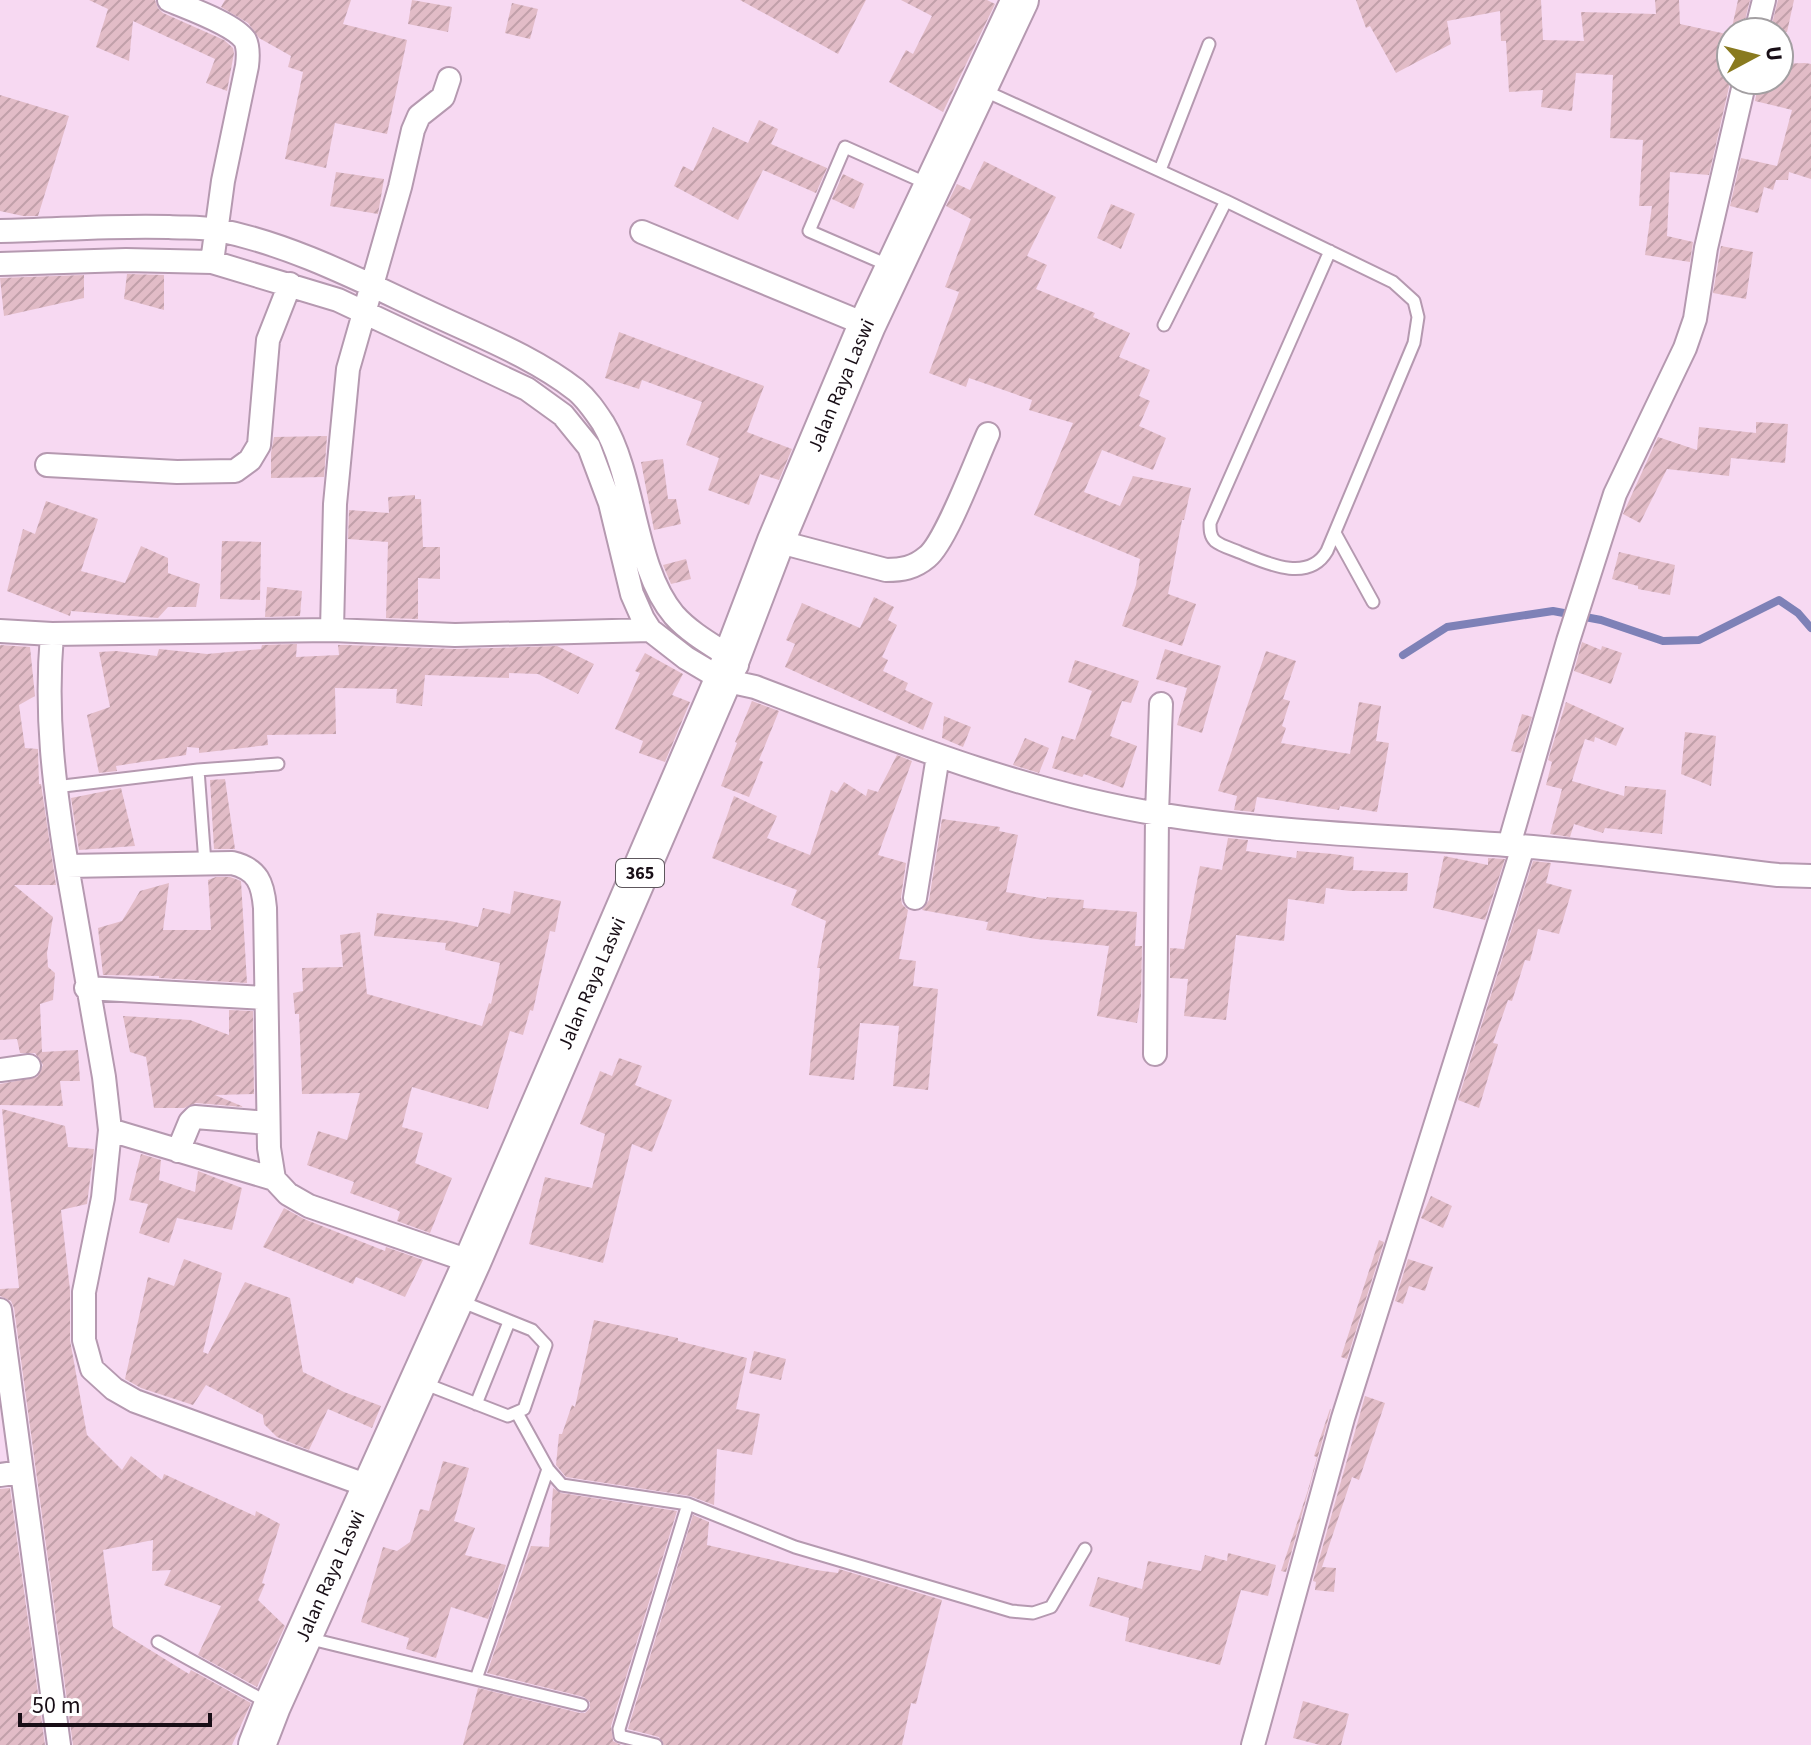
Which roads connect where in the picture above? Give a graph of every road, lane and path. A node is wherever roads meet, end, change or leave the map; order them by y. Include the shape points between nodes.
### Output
1 (169, 0) edge
2 (1020, 0) edge
3 (1209, 44) dead end
4 (449, 79) dead end
5 (981, 89) junction
6 (1741, 96) edge
7 (1160, 170) junction
8 (934, 186) junction
9 (1226, 201) junction
10 (215, 229) junction
11 (0, 231) edge
12 (642, 232) dead end
13 (1330, 251) junction
14 (212, 262) junction
15 (0, 264) edge
16 (895, 268) junction
17 (290, 284) junction
18 (372, 286) junction
19 (363, 311) junction
20 (867, 325) junction
21 (1164, 325) dead end
22 (988, 434) dead end
23 (47, 465) dead end
24 (1335, 533) junction
25 (776, 541) junction
26 (1373, 602) dead end
27 (332, 630) junction
28 (650, 630) junction
29 (0, 631) edge
30 (52, 634) junction
31 (737, 675) junction
32 (1161, 704) dead end
33 (938, 756) junction
34 (278, 764) dead end
35 (198, 770) junction
36 (55, 787) junction
37 (1157, 814) junction
38 (1516, 846) junction
39 (205, 863) junction
40 (67, 866) junction
41 (1811, 876) edge
42 (915, 898) dead end
43 (86, 988) junction
44 (265, 998) junction
45 (1155, 1054) dead end
46 (29, 1066) dead end
47 (0, 1070) edge
48 (268, 1123) junction
49 (110, 1130) junction
50 (178, 1151) junction
51 (274, 1179) junction
52 (472, 1262) junction
53 (455, 1299) junction
54 (0, 1310) edge
55 (509, 1322) junction
56 (419, 1381) junction
57 (476, 1404) junction
58 (517, 1413) junction
59 (548, 1469) junction
60 (11, 1474) edge
61 (371, 1487) junction
62 (688, 1504) junction
63 (1085, 1549) dead end
64 (303, 1637) junction
65 (158, 1642) dead end
66 (476, 1679) junction
67 (582, 1705) dead end
68 (272, 1706) junction
69 (59, 1745) edge
70 (257, 1745) edge
71 (656, 1745) edge
72 (1253, 1745) edge

1 - 10 street via 237,32 248,51
2 - 5 main road, Jalan Raya Laswi / 365
3 - 7 lane
4 - 18 street via 443,97 419,116 413,130
5 - 7 lane
5 - 8 main road, Jalan Raya Laswi / 365
6 - 38 street via 1695,319 1615,494 1568,641
7 - 9 lane
8 - 16 main road, Jalan Raya Laswi / 365
8 - 16 lane via 845,147 809,231
9 - 13 lane
9 - 21 lane
10 - 11 street
10 - 14 street
10 - 18 street via 289,251
12 - 20 street
13 - 24 lane via 1400,286 1414,301 1418,317 1407,364
13 - 24 lane via 1210,528 1219,543 1297,569 1323,558
14 - 15 street
14 - 17 street
16 - 20 main road, Jalan Raya Laswi / 365
17 - 19 street
17 - 23 street via 268,340 259,445 250,460 235,471
18 - 19 street
18 - 31 street via 511,351 588,401 614,448 665,602
19 - 27 street via 342,415
19 - 28 street via 527,389 579,432 597,464 632,594
20 - 25 main road, Jalan Raya Laswi / 365
22 - 25 street via 938,546 915,565 886,570
24 - 26 lane
25 - 31 main road, Jalan Raya Laswi / 365
27 - 28 street via 455,635
27 - 30 street
28 - 31 street via 686,658
29 - 30 street
30 - 36 street via 48,715
31 - 33 street
31 - 52 main road, Jalan Raya Laswi / 365
32 - 37 street
33 - 37 street via 1062,794
33 - 42 street
34 - 35 lane
35 - 36 lane
35 - 39 lane
36 - 40 street
37 - 38 street via 1301,831
37 - 45 street
38 - 41 street
38 - 72 street via 1343,1418
39 - 40 street
39 - 44 street via 243,866 261,883
40 - 43 street
43 - 44 street
43 - 49 street
44 - 48 street
46 - 47 street
48 - 50 street via 195,1117
48 - 51 street
49 - 50 street
49 - 61 street via 84,1292 84,1340 92,1369 135,1401
50 - 51 street
51 - 52 street via 309,1206
52 - 53 main road, Jalan Raya Laswi / 365
53 - 55 lane
53 - 56 main road, Jalan Raya Laswi / 365
54 - 60 street
55 - 57 lane
55 - 58 lane via 532,1330 546,1345 529,1398
56 - 57 lane
56 - 61 main road, Jalan Raya Laswi / 365
57 - 58 lane via 508,1416
58 - 59 lane
59 - 62 lane via 562,1485
59 - 66 lane
60 - 69 street
61 - 64 main road, Jalan Raya Laswi / 365
62 - 63 lane via 795,1547 1011,1611 1033,1613 1051,1607
62 - 71 lane via 619,1729 620,1736
64 - 66 lane
64 - 68 main road, Jalan Raya Laswi / 365
65 - 68 lane
66 - 67 lane
68 - 70 main road, Jalan Raya Laswi / 365

